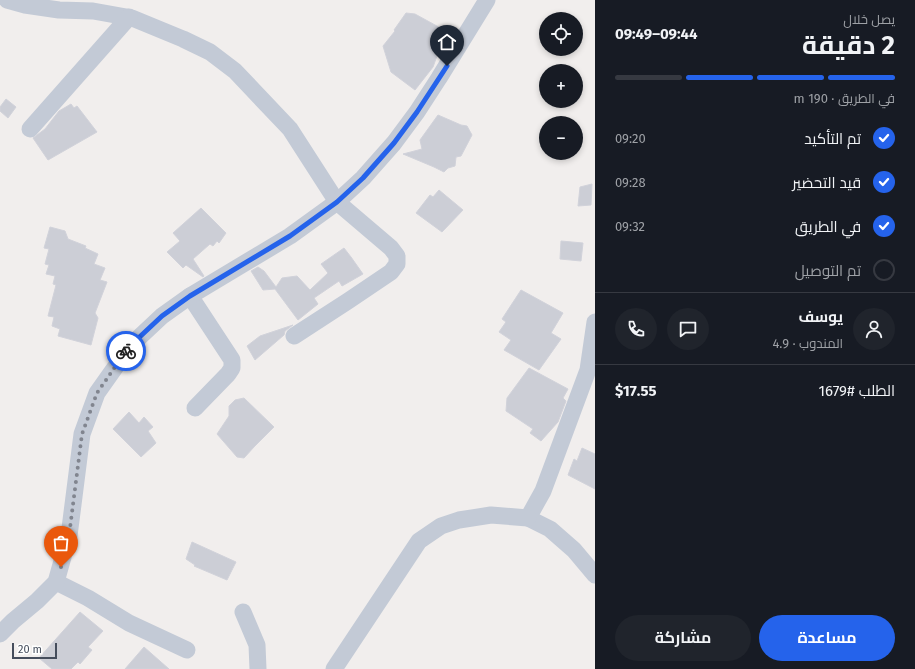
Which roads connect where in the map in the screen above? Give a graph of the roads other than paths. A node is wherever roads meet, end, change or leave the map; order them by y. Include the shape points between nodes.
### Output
1 (7, 0) edge
2 (487, 0) edge
3 (129, 17) junction
4 (30, 129) dead end
5 (337, 202) junction
6 (190, 296) junction
7 (595, 322) edge
8 (294, 336) dead end
9 (195, 408) dead end
10 (528, 518) junction
11 (595, 575) edge
12 (56, 582) junction
13 (244, 612) dead end
14 (7, 622) edge
15 (0, 634) edge
16 (187, 650) dead end
17 (258, 669) edge
18 (334, 669) edge

1 - 3 street via 59,10 93,11
2 - 5 street via 417,112 394,143 363,178
3 - 4 street
3 - 5 street via 210,52 235,71 290,129
5 - 6 street via 290,236
5 - 8 street via 391,248 397,256 397,264 391,272
6 - 9 street via 232,360 232,368 228,374
6 - 12 street via 162,316 131,345 97,393 82,434 69,536
7 - 10 street via 588,370 543,491
10 - 11 street via 550,529 574,550
10 - 18 street via 491,515 459,520 441,526 419,541
12 - 14 street via 37,601
12 - 16 street via 129,623
13 - 17 street via 257,645
14 - 15 street

